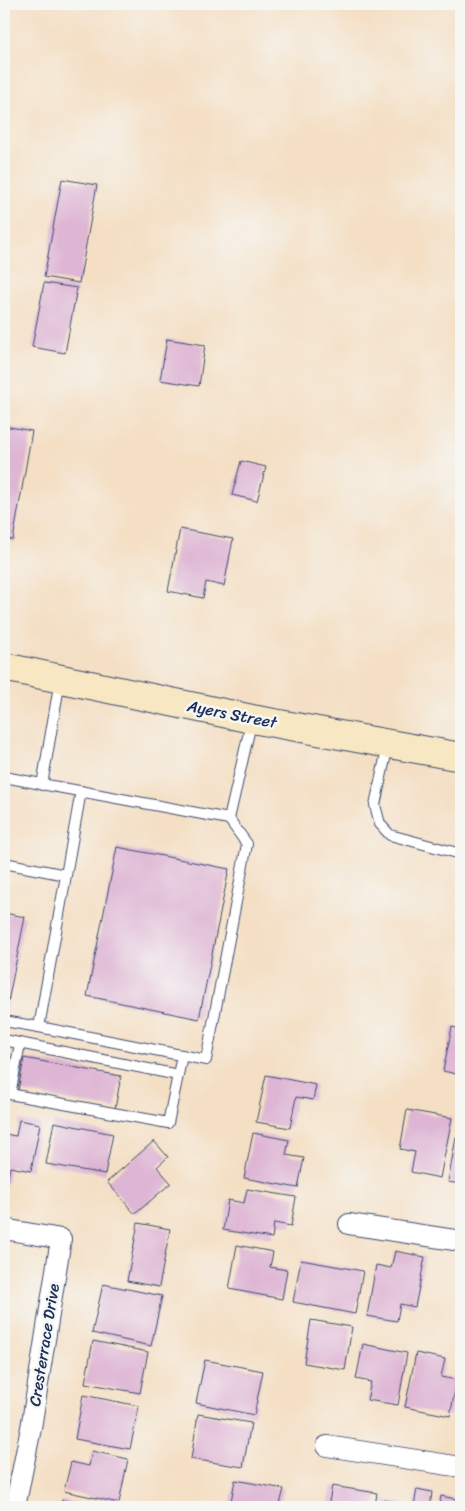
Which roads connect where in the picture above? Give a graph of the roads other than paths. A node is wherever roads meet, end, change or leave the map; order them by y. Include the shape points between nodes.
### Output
1 (4, 667) edge
2 (60, 679) junction
3 (252, 719) junction
4 (389, 744) junction
5 (461, 757) edge
6 (4, 777) edge
7 (42, 784) junction
8 (81, 791) junction
9 (229, 819) junction
10 (461, 854) edge
11 (4, 863) edge
12 (66, 875) junction
13 (4, 1021) edge
14 (38, 1027) junction
15 (4, 1040) edge
16 (20, 1044) junction
17 (182, 1056) junction
18 (178, 1075) junction
19 (7, 1094) edge
20 (349, 1224) dead end
21 (4, 1229) edge
22 (461, 1241) edge
23 (326, 1446) dead end
24 (461, 1467) edge
25 (15, 1507) edge

1 - 2 main road, Ayers Street
2 - 3 main road, Ayers Street
2 - 7 lane
3 - 4 main road, Ayers Street
3 - 9 lane
4 - 5 main road, Ayers Street
4 - 10 lane via 375,805 380,824 390,834
6 - 7 lane
7 - 8 lane
8 - 9 lane
8 - 12 lane
9 - 17 lane via 248,844 206,1060
11 - 12 lane
12 - 14 lane
13 - 14 lane
14 - 17 lane
15 - 16 lane
16 - 18 lane
16 - 19 lane
17 - 18 lane
18 - 19 lane via 168,1123
20 - 22 street
21 - 25 street, Cresterrace Drive via 61,1239
23 - 24 street

